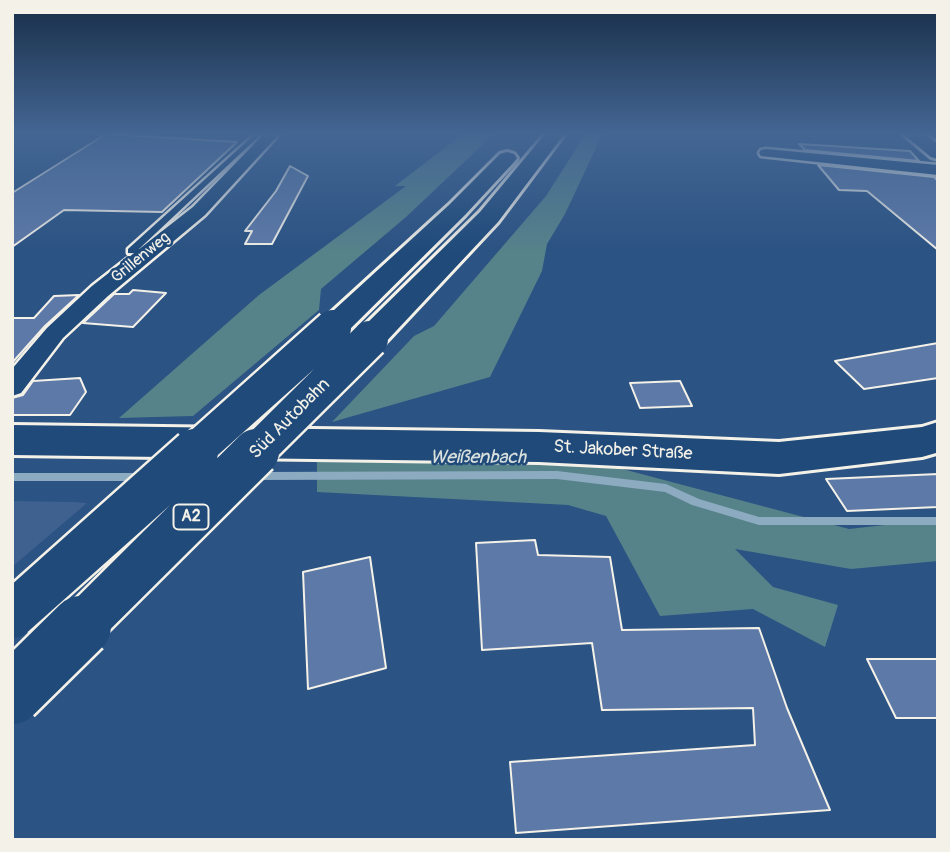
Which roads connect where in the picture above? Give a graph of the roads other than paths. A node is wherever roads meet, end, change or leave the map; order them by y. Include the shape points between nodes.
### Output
1 (233, 173) edge
2 (491, 173) edge
3 (524, 173) edge
4 (351, 334) junction
5 (12, 387) edge
6 (938, 437) edge
7 (12, 440) edge
8 (12, 615) edge
9 (12, 694) edge

1 - 5 street, Grillenweg via 199,212 55,333
2 - 4 main road, Süd Autobahn / A2
3 - 4 main road, Süd Autobahn / A2 via 489,217
4 - 8 main road, Süd Autobahn / A2, bridge
4 - 9 main road, Süd Autobahn / A2, bridge
6 - 7 main road, St. Jakober Straße via 779,458 538,447

